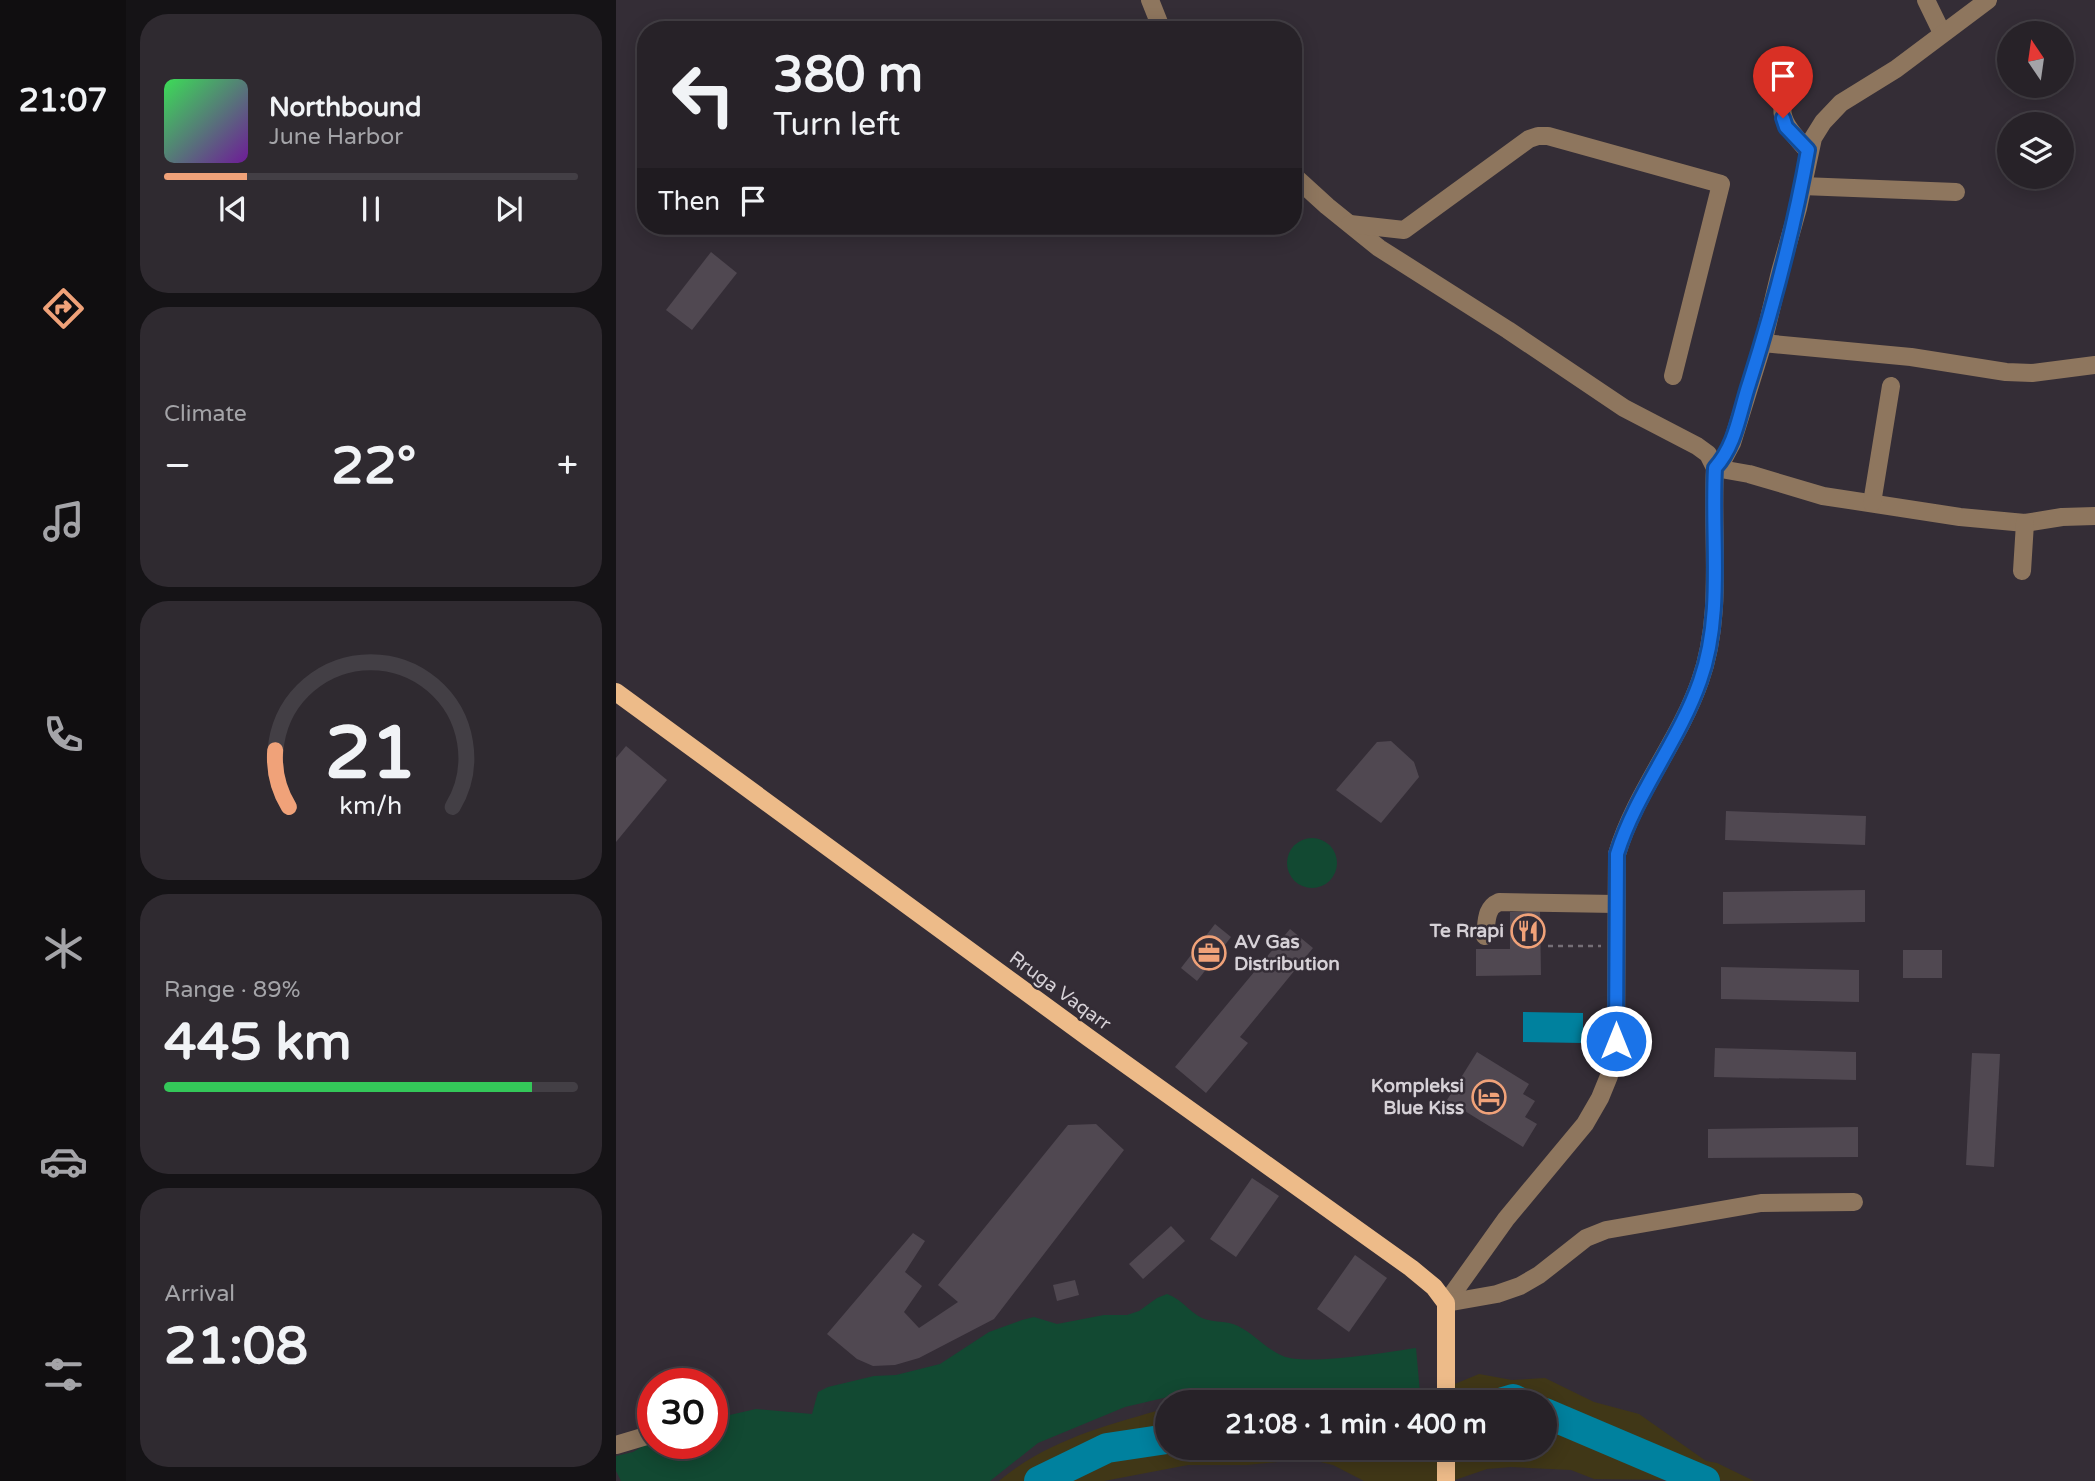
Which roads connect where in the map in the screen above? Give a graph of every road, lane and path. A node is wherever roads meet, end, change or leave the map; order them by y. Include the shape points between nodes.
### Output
1 (1150, 0) edge
2 (1926, 0) edge
3 (1988, 0) edge
4 (1158, 21) edge
5 (1942, 33) junction
6 (1795, 70) dead end
7 (1808, 150) junction
8 (1302, 183) edge
9 (1802, 186) junction
10 (1956, 192) dead end
11 (1350, 224) junction
12 (1763, 343) junction
13 (2095, 365) edge
14 (1674, 376) dead end
15 (1891, 386) dead end
16 (1715, 468) junction
17 (1872, 503) junction
18 (2095, 516) edge
19 (2025, 523) junction
20 (2022, 571) dead end
21 (616, 692) edge
22 (1616, 904) junction
23 (1485, 936) dead end
24 (1548, 946) dead end
25 (1615, 947) junction
26 (1854, 1202) dead end
27 (1446, 1303) junction
28 (1446, 1390) edge
29 (637, 1439) edge
30 (616, 1445) edge
31 (1446, 1460) edge
32 (1446, 1481) edge

1 - 4 street
2 - 5 street
3 - 5 street
5 - 7 street via 1841,103 1823,122
6 - 7 street via 1785,92 1783,118
7 - 9 street
8 - 11 street
9 - 10 street
9 - 12 street
11 - 14 street via 1404,230 1538,136 1721,184
11 - 16 street via 1379,248 1624,408 1698,446
12 - 13 street via 1888,354 2019,373
12 - 16 street via 1732,443
15 - 17 street
16 - 17 street via 1823,496
16 - 22 street via 1708,650 1687,713 1624,832 1617,854
17 - 19 street
18 - 19 street
19 - 20 street
21 - 27 main road, Rruga Vaqarr via 1411,1268
22 - 23 street via 1499,902 1488,911
22 - 25 street
24 - 25 path
25 - 27 street via 1615,1050 1600,1098
26 - 27 street via 1761,1203 1606,1230 1586,1238 1520,1286
27 - 28 main road
29 - 30 street
31 - 32 main road

